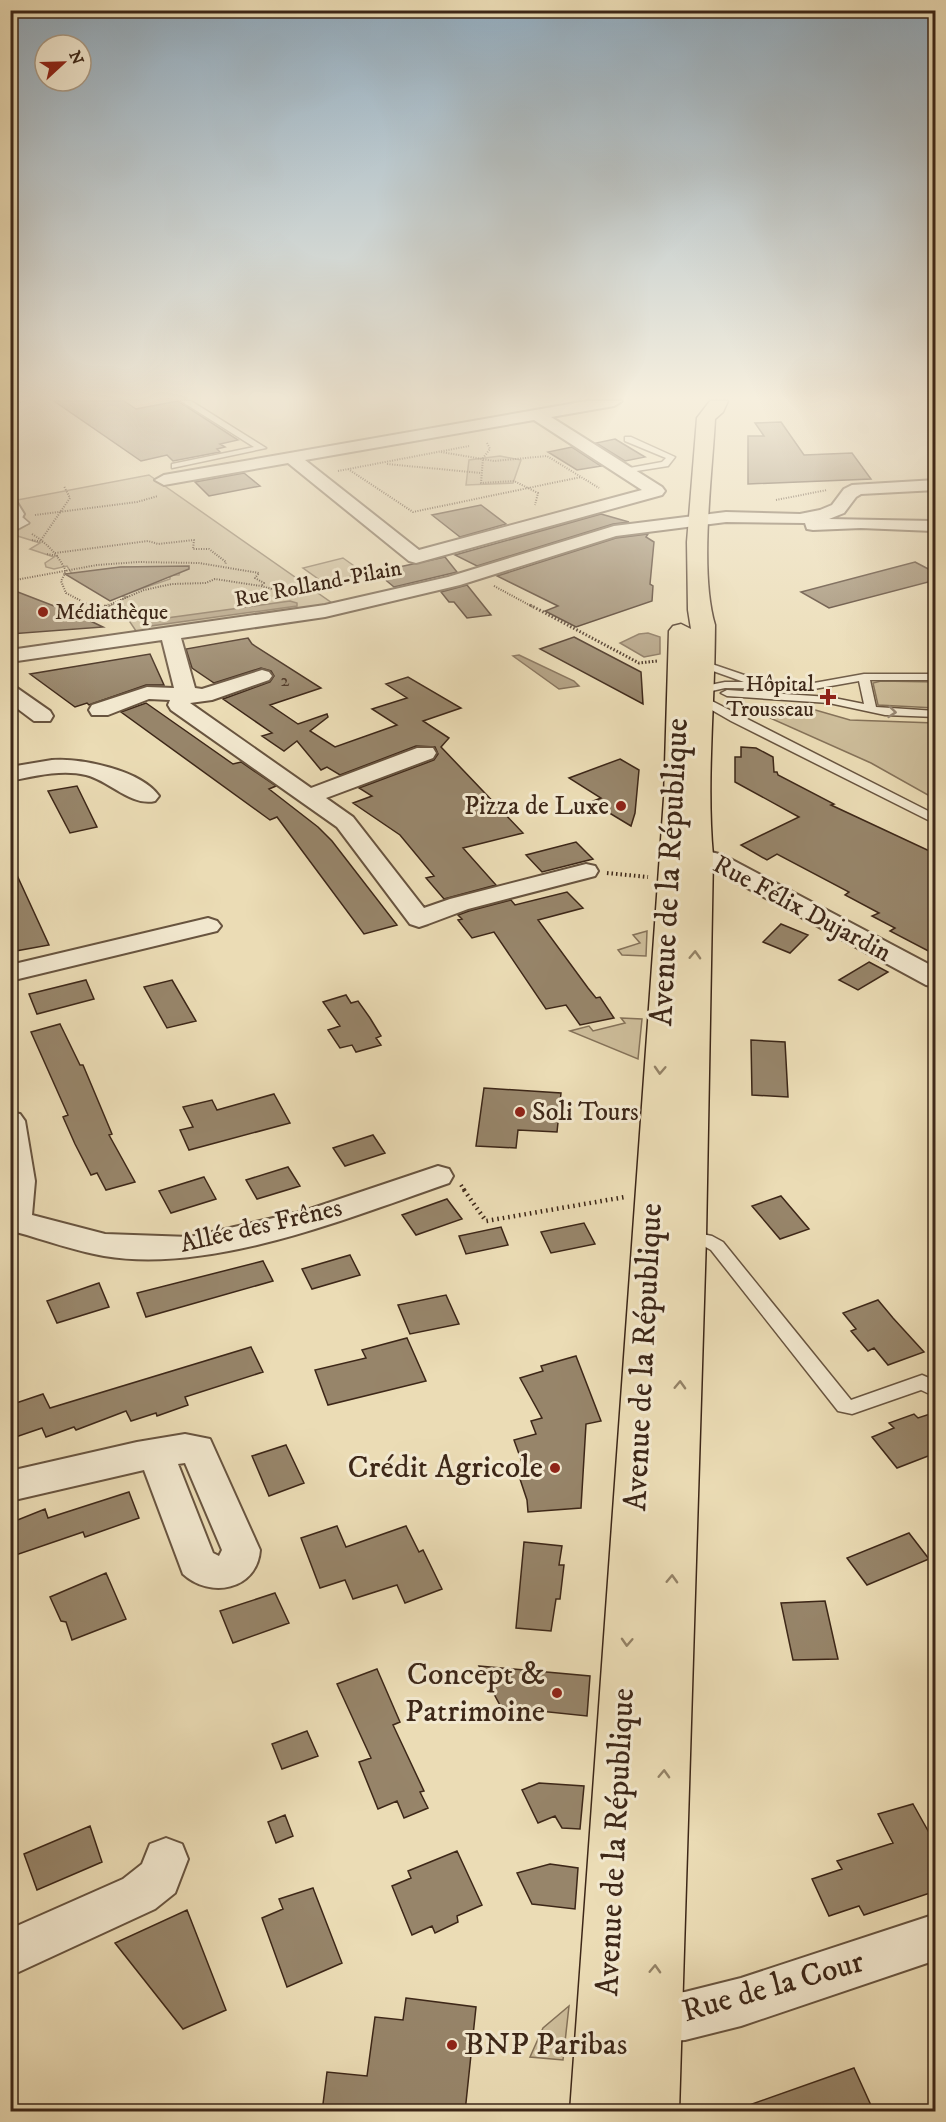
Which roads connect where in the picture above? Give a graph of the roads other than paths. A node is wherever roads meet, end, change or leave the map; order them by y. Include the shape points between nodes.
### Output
1 (345, 500) edge
2 (628, 500) edge
3 (700, 500) edge
4 (845, 500) edge
5 (831, 512) junction
6 (700, 521) junction
7 (861, 523) junction
8 (933, 526) dead end
9 (170, 634) junction
10 (10, 656) edge
11 (262, 676) dead end
12 (864, 677) junction
13 (936, 677) edge
14 (773, 684) junction
15 (693, 686) junction
16 (10, 692) edge
17 (182, 693) junction
18 (772, 697) junction
19 (870, 707) junction
20 (100, 710) dead end
21 (936, 714) edge
22 (42, 716) dead end
23 (424, 753) dead end
24 (10, 774) edge
25 (147, 796) dead end
26 (308, 797) junction
27 (936, 820) edge
28 (685, 869) junction
29 (586, 871) road end
30 (208, 926) dead end
31 (10, 973) edge
32 (936, 979) edge
33 (10, 1121) edge
34 (438, 1176) road end
35 (13, 1222) edge
36 (687, 1237) junction
37 (936, 1390) edge
38 (156, 1454) dead end
39 (10, 1486) edge
40 (166, 1859) dead end
41 (936, 1937) edge
42 (10, 1953) edge
43 (630, 2018) junction
44 (599, 2112) edge
45 (650, 2112) edge

1 - 2 street via 416,557
3 - 6 main road, Avenue de la République
4 - 5 street
5 - 6 street via 800,519 726,517
5 - 7 street
6 - 7 street
6 - 9 street, Rue Rolland-Pilain via 599,534 472,575 326,611
6 - 15 main road, Avenue de la République via 699,610 703,626
7 - 8 street
9 - 10 street, Rue Rolland-Pilain
9 - 17 street via 185,686
11 - 17 street via 204,695
12 - 13 lane
12 - 14 lane via 814,686
12 - 19 lane
14 - 15 lane
14 - 15 lane via 733,676
15 - 18 lane
15 - 18 lane
15 - 27 lane
15 - 28 main road, Avenue de la République via 695,808
15 - 28 main road, Avenue de la République via 677,798
16 - 22 street
17 - 20 street via 147,693
17 - 26 street via 179,705
18 - 19 lane
19 -> 21 lane via 885,712
23 - 26 street
24 - 25 street via 56,766 86,767 112,775
26 - 29 street via 345,822 419,919 459,904
28 - 32 street, Rue Félix Dujardin via 714,860
36 -> 28 main road, Avenue de la République
28 -> 43 main road, Avenue de la République
30 - 31 street
33 - 35 street via 20,1181
34 - 35 street, Allée des Frênes via 310,1220 190,1248 105,1245
36 - 37 lane via 717,1246 845,1406 852,1407 922,1382
43 -> 36 main road, Avenue de la République
38 - 39 street
40 - 42 street via 159,1878 139,1894
41 - 43 street, Rue de la Cour via 741,2002 685,2016
43 - 44 main road, Avenue de la République
43 - 45 main road, Avenue de la République

